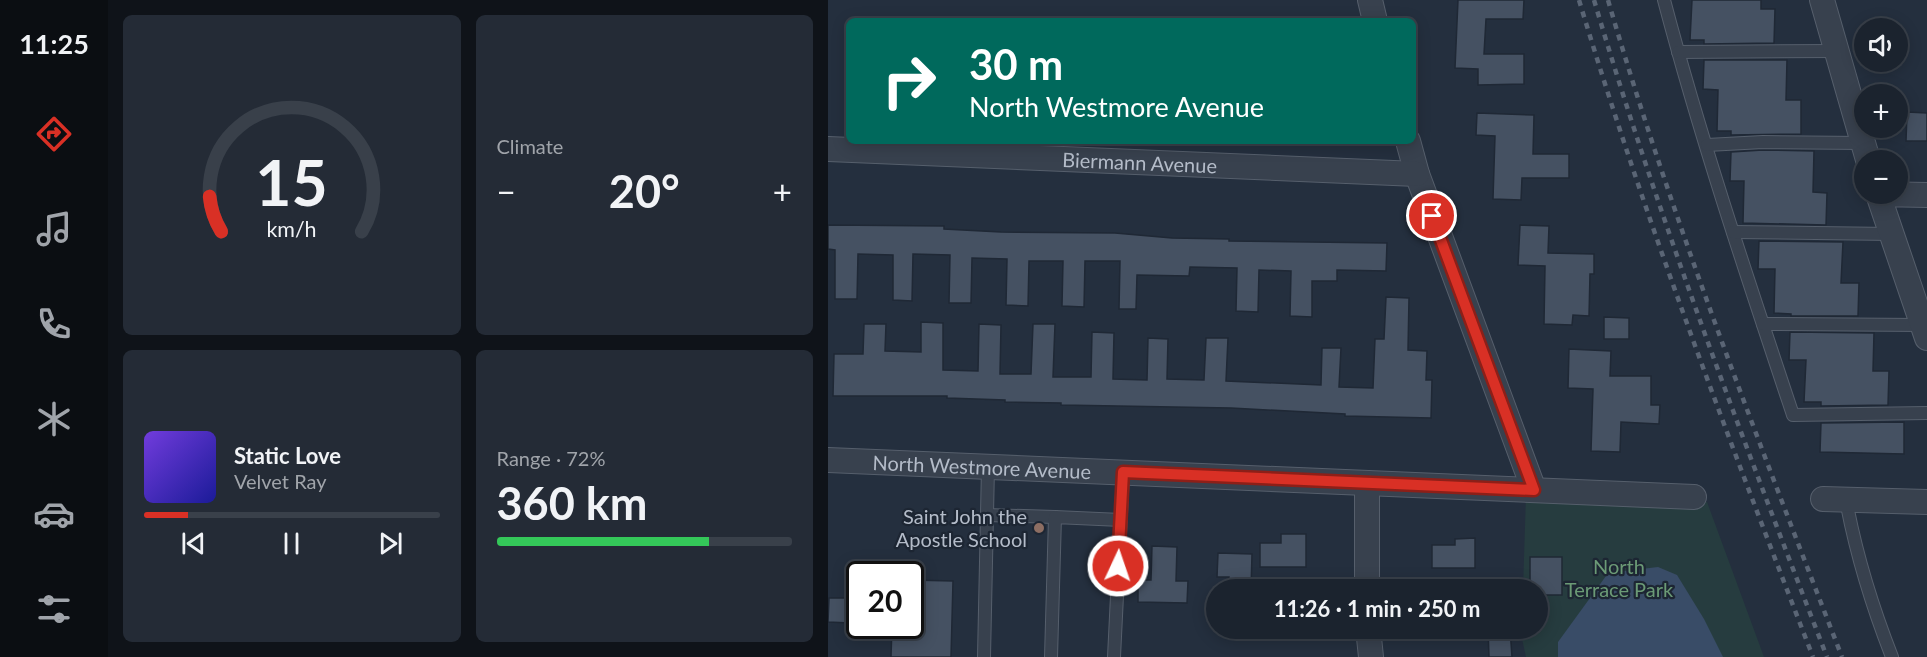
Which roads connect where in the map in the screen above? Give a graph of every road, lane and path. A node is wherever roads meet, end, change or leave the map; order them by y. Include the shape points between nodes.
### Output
1 (1370, 0) edge
2 (1664, 0) edge
3 (1822, 0) edge
4 (1375, 18) edge
5 (1837, 51) junction
6 (1678, 52) junction
7 (1409, 144) edge
8 (1707, 145) junction
9 (828, 149) edge
10 (1865, 150) edge
11 (1854, 151) edge
12 (1417, 174) junction
13 (1908, 195) edge
14 (1927, 195) edge
15 (1882, 204) edge
16 (1733, 232) junction
17 (1892, 234) junction
18 (1763, 324) junction
19 (1925, 331) edge
20 (1927, 413) edge
21 (828, 460) edge
22 (988, 466) junction
23 (1123, 472) junction
24 (1367, 483) junction
25 (1534, 490) junction
26 (1694, 497) dead end
27 (1834, 499) joint
28 (1927, 502) edge
29 (987, 515) junction
30 (1055, 517) junction
31 (1120, 520) junction
32 (1367, 579) edge
33 (1369, 639) edge
34 (984, 657) edge
35 (1051, 657) edge
36 (1114, 657) edge
37 (1371, 657) edge
38 (1892, 657) edge

1 - 4 street
2 - 6 lane
3 - 5 street
5 - 6 lane
5 - 10 street
6 - 8 lane
7 - 12 street
8 - 11 lane via 1763,142
8 - 16 lane
9 - 12 street, Biermann Avenue
12 - 25 street
13 - 14 street
15 - 17 street
16 - 17 lane
16 - 18 lane
17 - 19 street
18 - 19 lane
18 - 20 lane via 1792,415
21 - 22 street, North Westmore Avenue
22 - 23 street, North Westmore Avenue
22 - 29 lane
23 - 24 street, North Westmore Avenue
23 - 31 lane
24 - 25 street, North Westmore Avenue
24 - 32 street
25 - 26 street, North Westmore Avenue
27 - 28 street
27 - 38 lane via 1854,542
29 - 30 lane
29 - 34 lane
30 - 31 lane
30 - 35 lane
31 - 36 lane
33 - 37 street

